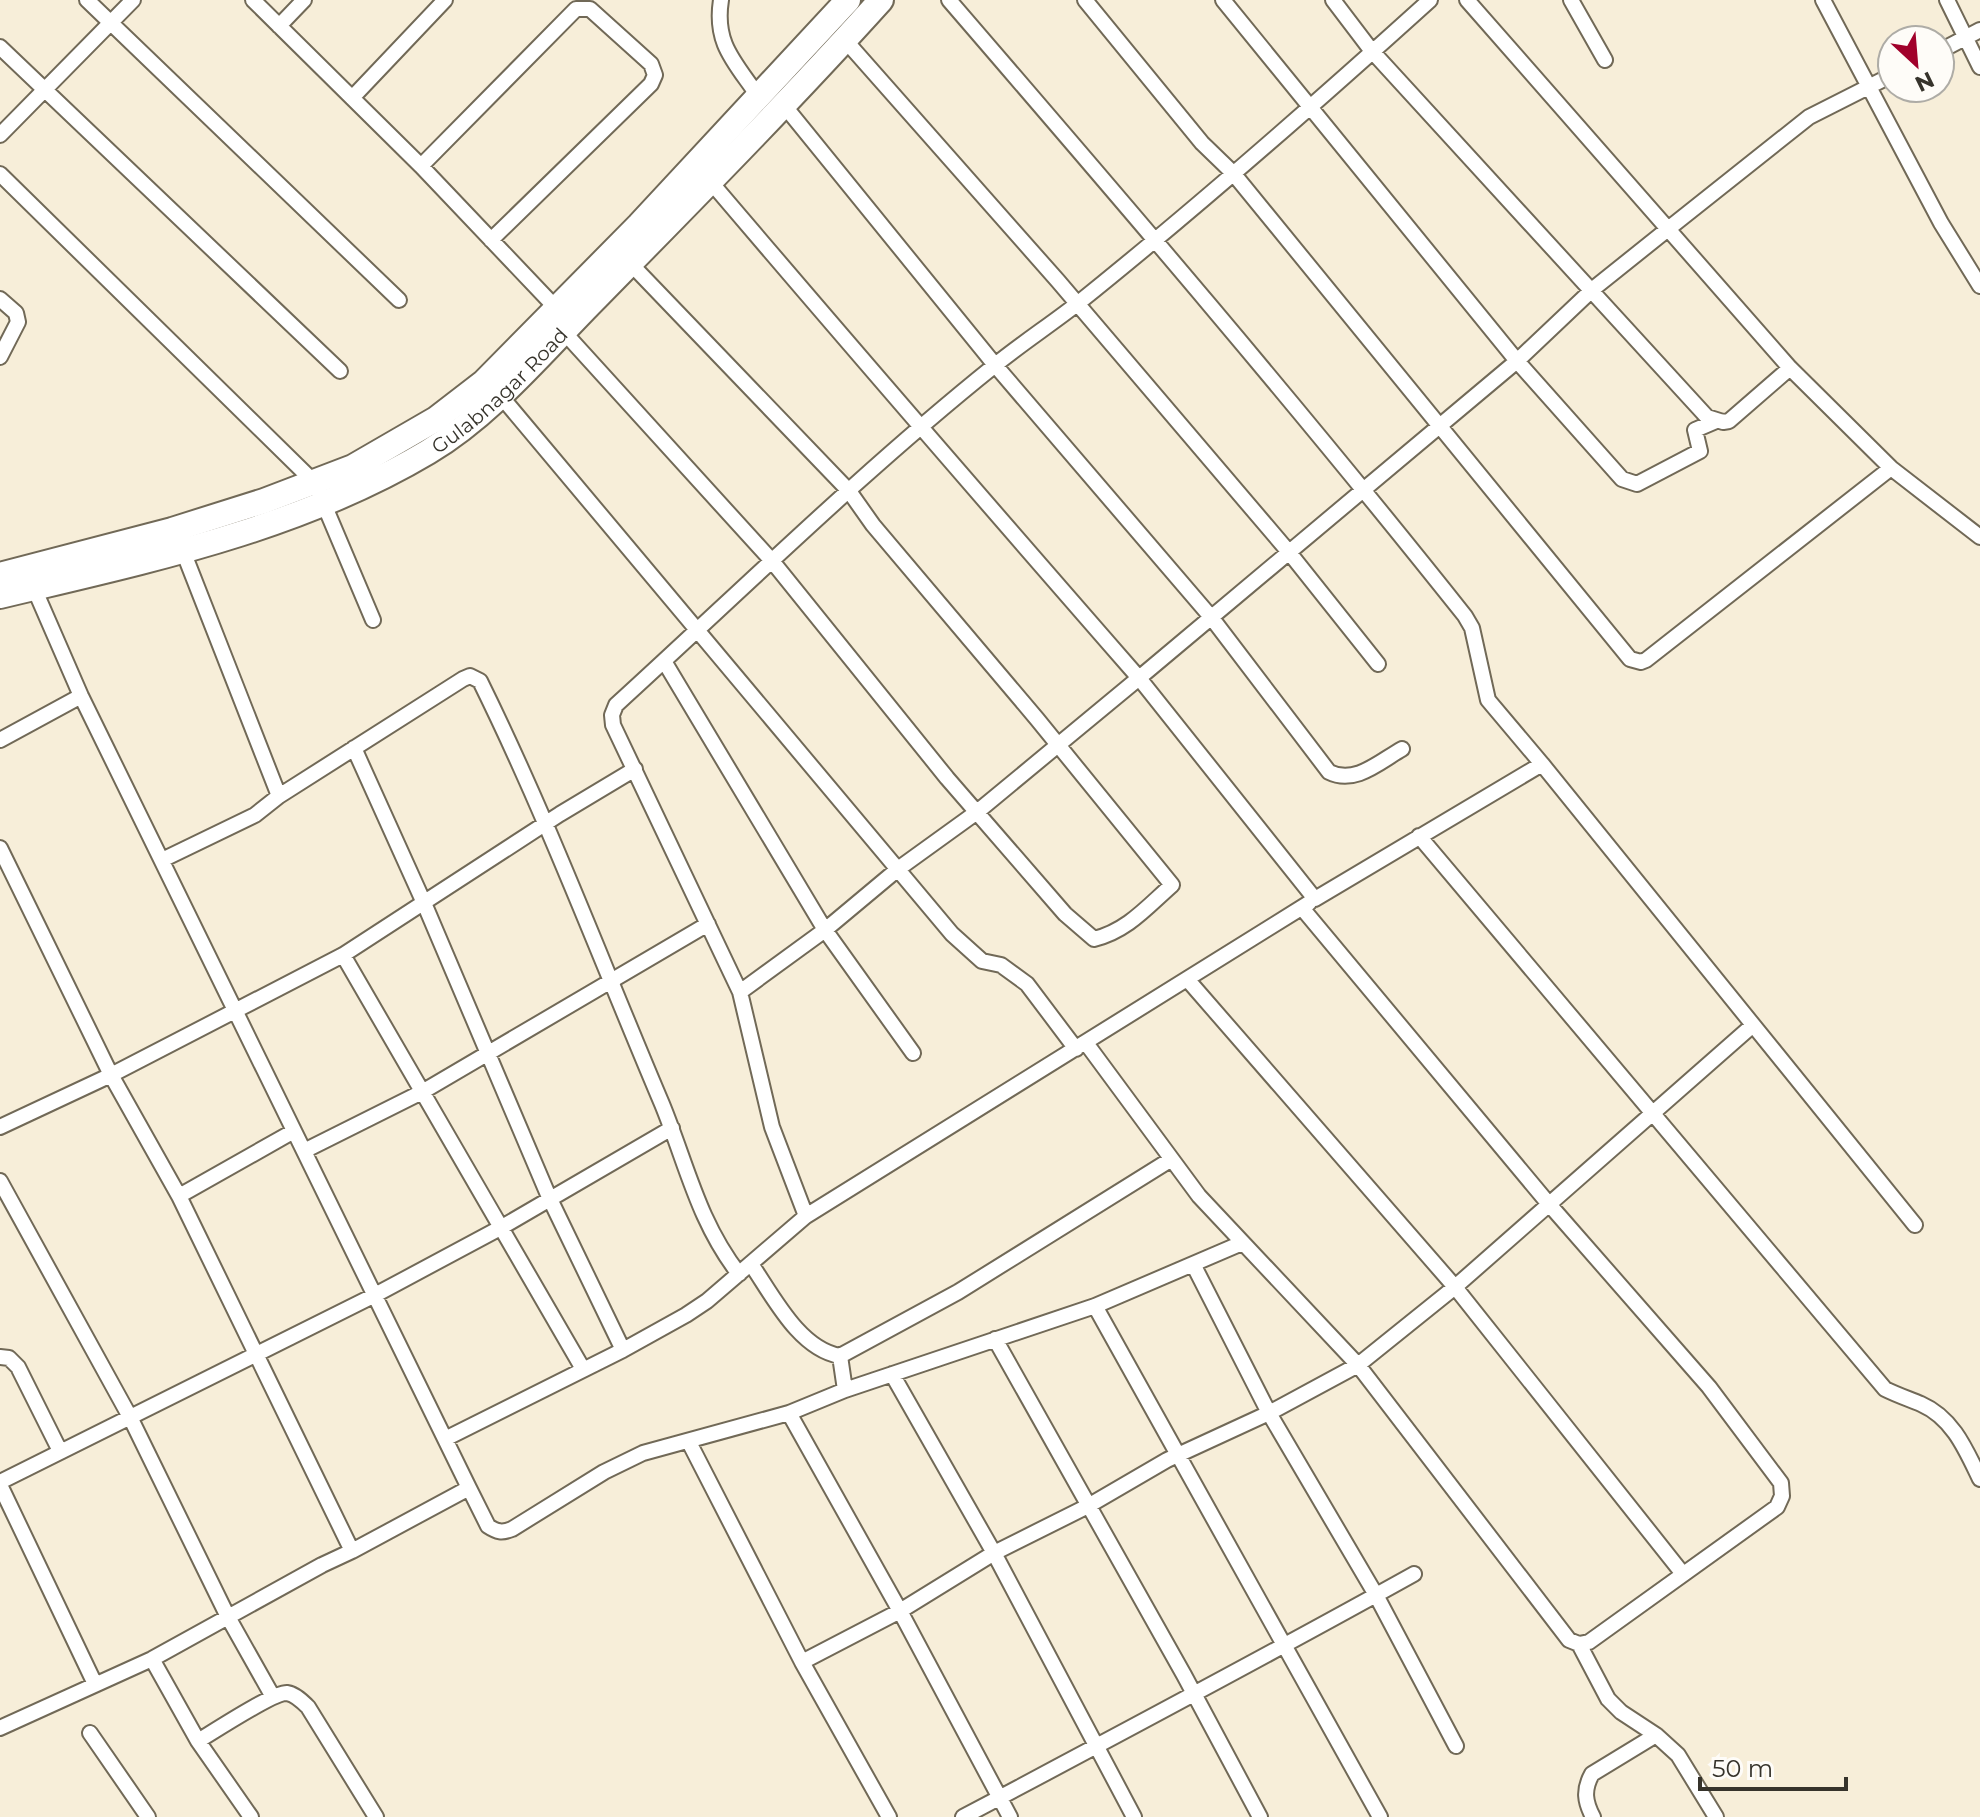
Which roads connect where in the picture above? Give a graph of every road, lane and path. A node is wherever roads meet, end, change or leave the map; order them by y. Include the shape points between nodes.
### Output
1 (87, 0) edge
2 (133, 0) edge
3 (253, 0) edge
4 (304, 0) edge
5 (445, 0) edge
6 (721, 0) edge
7 (848, 0) edge
8 (881, 0) edge
9 (949, 0) edge
10 (1085, 0) edge
11 (1223, 0) edge
12 (1333, 0) edge
13 (1430, 0) edge
14 (1467, 0) edge
15 (1571, 0) edge
16 (1823, 0) edge
17 (1947, 0) edge
18 (111, 23) junction
19 (279, 26) junction
20 (1980, 30) edge
21 (1965, 38) junction
22 (845, 40) junction
23 (1956, 43) edge
24 (0, 47) edge
25 (1373, 51) junction
26 (1605, 60) dead end
27 (1980, 67) edge
28 (1876, 83) edge
29 (1869, 87) junction
30 (44, 89) junction
31 (758, 96) junction
32 (352, 98) junction
33 (783, 104) junction
34 (1311, 107) junction
35 (0, 135) edge
36 (421, 166) junction
37 (1233, 173) junction
38 (0, 174) edge
39 (710, 181) junction
40 (1668, 229) junction
41 (1155, 239) junction
42 (491, 240) junction
43 (630, 263) junction
44 (1978, 279) edge
45 (1593, 289) junction
46 (0, 299) edge
47 (399, 300) dead end
48 (1075, 305) junction
49 (560, 319) junction
50 (0, 357) edge
51 (1517, 361) junction
52 (995, 365) junction
53 (1790, 368) junction
54 (340, 371) dead end
55 (500, 395) junction
56 (1716, 421) junction
57 (1440, 424) junction
58 (921, 428) junction
59 (1891, 468) junction
60 (1363, 488) junction
61 (849, 491) junction
62 (319, 493) junction
63 (1980, 537) edge
64 (183, 551) junction
65 (1288, 551) junction
66 (772, 561) junction
67 (0, 575) edge
68 (34, 588) junction
69 (0, 596) edge
70 (1211, 617) junction
71 (373, 620) dead end
72 (696, 631) junction
73 (664, 661) junction
74 (1378, 664) dead end
75 (1139, 678) junction
76 (81, 696) junction
77 (0, 740) edge
78 (1058, 746) junction
79 (354, 748) junction
80 (1402, 749) dead end
81 (1542, 764) junction
82 (635, 769) junction
83 (279, 796) junction
84 (977, 812) junction
85 (546, 823) junction
86 (1419, 836) junction
87 (0, 848) edge
88 (162, 860) junction
89 (898, 869) junction
90 (1315, 899) junction
91 (424, 903) junction
92 (1302, 908) junction
93 (708, 924) junction
94 (825, 930) junction
95 (343, 955) junction
96 (1187, 979) junction
97 (610, 981) junction
98 (740, 992) junction
99 (236, 1011) junction
100 (1753, 1025) junction
101 (1081, 1046) junction
102 (913, 1053) dead end
103 (486, 1055) junction
104 (111, 1075) junction
105 (422, 1092) junction
106 (1652, 1115) junction
107 (0, 1127) edge
108 (672, 1128) junction
109 (294, 1131) junction
110 (304, 1151) junction
111 (1170, 1160) junction
112 (0, 1181) edge
113 (179, 1196) junction
114 (549, 1197) junction
115 (1548, 1203) junction
116 (806, 1216) junction
117 (1915, 1225) dead end
118 (502, 1227) junction
119 (1242, 1243) junction
120 (1193, 1264) junction
121 (745, 1269) junction
122 (1455, 1287) junction
123 (375, 1295) junction
124 (1095, 1306) junction
125 (995, 1339) junction
126 (623, 1350) junction
127 (256, 1355) junction
128 (840, 1356) junction
129 (0, 1357) edge
130 (1358, 1365) junction
131 (583, 1369) junction
132 (892, 1374) junction
133 (845, 1390) junction
134 (789, 1413) junction
135 (1269, 1413) junction
136 (130, 1417) junction
137 (447, 1438) junction
138 (689, 1442) junction
139 (60, 1451) junction
140 (1177, 1456) junction
141 (1980, 1479) edge
142 (0, 1483) edge
143 (469, 1488) junction
144 (1088, 1506) junction
145 (352, 1551) junction
146 (994, 1553) junction
147 (1414, 1574) dead end
148 (1683, 1574) junction
149 (1376, 1595) junction
150 (900, 1611) junction
151 (228, 1617) junction
152 (1579, 1644) junction
153 (1286, 1645) junction
154 (152, 1659) junction
155 (802, 1662) junction
156 (95, 1684) junction
157 (1194, 1696) junction
158 (273, 1697) junction
159 (0, 1728) edge
160 (90, 1733) dead end
161 (1656, 1735) junction
162 (198, 1741) junction
163 (1096, 1745) junction
164 (1456, 1746) dead end
165 (999, 1798) junction
166 (148, 1817) edge
167 (251, 1817) edge
168 (376, 1817) edge
169 (889, 1817) edge
170 (963, 1817) edge
171 (1010, 1817) edge
172 (1134, 1817) edge
173 (1260, 1817) edge
174 (1380, 1817) edge
175 (1593, 1817) edge
176 (1716, 1817) edge

1 - 18 street
2 - 18 street
3 - 19 street
4 - 19 street
5 - 32 street
6 - 31 street via 720,35
7 - 31 main road, Gulabnagar Road
8 - 22 main road, Gulabnagar Road
9 - 41 street
10 - 37 street via 1202,143
11 - 34 street
12 - 25 street
13 - 25 street
14 - 40 street
15 - 26 street
16 - 29 street
17 - 21 street
18 - 30 street
18 - 47 street
19 - 32 street
20 - 21 street
21 - 23 street
21 - 27 street
22 - 33 main road, Gulabnagar Road
22 - 48 street
24 - 30 street
25 - 34 street
25 - 45 street
28 - 29 street
29 - 40 street via 1809,117
29 - 44 street via 1941,223
30 - 35 street
30 - 54 street
31 - 49 main road, Gulabnagar Road
32 - 36 street
33 - 39 main road, Gulabnagar Road
33 - 52 street
34 - 37 street
34 - 51 street
36 - 42 street
36 - 42 street via 576,9 590,9 651,64 651,84
37 - 41 street
37 - 57 street
38 - 62 street
39 - 43 main road, Gulabnagar Road
39 - 58 street
40 - 45 street
40 - 53 street
41 - 48 street
41 - 60 street
42 - 49 street
43 - 49 main road, Gulabnagar Road
43 - 61 street
45 - 51 street
45 - 56 street
46 - 50 street via 18,322
48 - 52 street
48 - 65 street
49 - 55 main road, Gulabnagar Road
49 - 62 main road, Gulabnagar Road via 436,419
49 - 66 street
51 - 56 street via 1631,484 1700,451 1695,430
51 - 57 street
52 - 58 street
52 - 70 street
53 - 56 street via 1738,415
53 - 59 street
55 - 62 main road, Gulabnagar Road via 427,452
55 - 72 street
57 - 59 street via 1635,661 1646,660
57 - 60 street
58 - 61 street
58 - 75 street
59 - 63 street
60 - 65 street
60 - 81 street via 1465,616 1488,700
61 - 66 street
61 - 78 street
62 - 64 main road, Gulabnagar Road via 270,524
62 - 67 main road, Gulabnagar Road
62 - 71 street
64 - 68 main road, Gulabnagar Road
64 - 83 street
65 - 70 street
65 - 74 street
66 - 72 street
66 - 84 street
68 - 69 main road, Gulabnagar Road
68 - 76 street
70 - 75 street
70 - 80 street via 1329,772 1356,776
72 - 73 street
72 - 89 street
73 - 82 street via 613,710 613,725
73 - 94 street
75 - 78 street
75 - 90 street
76 - 77 street
76 - 88 street
78 - 84 street
78 - 84 street via 1172,885 1122,930 1094,939 1065,914
79 - 83 street
79 - 85 street via 463,679 476,677
79 - 91 street
81 - 86 street
81 - 100 street
82 - 85 street
82 - 93 street
83 - 88 street via 255,815
84 - 89 street
85 - 91 street
85 - 97 street
86 - 90 street
86 - 106 street
87 - 104 street
88 - 99 street
89 - 94 street
89 - 101 street via 952,934 982,961 1001,965 1027,984
90 - 92 street
91 - 95 street
91 - 103 street
92 - 96 street
92 - 115 street
93 - 97 street
93 - 98 street
94 - 98 street
94 - 102 street
95 - 99 street
95 - 105 street
96 - 101 street
96 - 122 street
97 - 103 street
97 - 108 street
98 - 116 street via 772,1127
99 - 104 street
99 - 109 street
100 - 106 street
100 - 117 street
101 - 111 street
101 - 116 street
103 - 105 street
103 - 114 street
104 - 107 street
104 - 113 street
105 - 110 street
105 - 118 street
106 - 115 street
106 - 141 street via 1885,1389 1934,1412 1955,1431
108 - 114 street
108 - 121 street via 707,1226 721,1251
109 - 110 street
109 - 113 street
110 - 123 street
111 - 119 street
111 - 128 street via 958,1292
112 - 136 street
113 - 127 street
114 - 118 street
114 - 126 street
115 - 122 street
115 - 148 street via 1709,1387 1781,1483 1777,1507
116 - 121 street
118 - 123 street
118 - 131 street
119 - 120 street
119 - 130 street
120 - 124 street
120 - 135 street
121 - 126 street via 698,1307
121 - 128 street via 806,1340
122 - 130 street
122 - 148 street
123 - 127 street
123 - 137 street
124 - 125 street
124 - 140 street
125 - 132 street
125 - 144 street
126 - 131 street
127 - 136 street
127 - 145 street
128 - 133 street
129 - 139 street via 18,1367
130 - 135 street
130 - 152 street via 1569,1640
131 - 137 street
132 - 133 street
132 - 146 street
133 - 134 street
134 - 138 street
134 - 150 street
135 - 140 street
135 - 149 street
136 - 139 street
136 - 151 street
137 - 143 street
138 - 143 street via 624,1462 506,1531 488,1526
138 - 155 street
139 - 142 street
140 - 144 street
140 - 153 street
142 - 156 street
143 - 145 street
144 - 146 street
144 - 157 street
145 - 151 street
146 - 150 street
146 - 163 street
147 - 149 street
148 - 152 street
149 - 153 street
149 - 164 street
150 - 155 street
150 - 165 street
151 - 154 street
151 - 158 street
152 - 161 street via 1608,1699
153 - 157 street
153 - 174 street
154 - 156 street
154 - 162 street
155 - 169 street
156 - 159 street
157 - 163 street
157 - 173 street
158 - 162 street
158 - 168 street via 287,1693 308,1707
160 - 166 street
161 - 175 street via 1592,1774 1585,1796
161 - 176 street via 1678,1755
162 - 167 street
163 - 165 street
163 - 172 street
165 - 170 street
165 - 171 street

